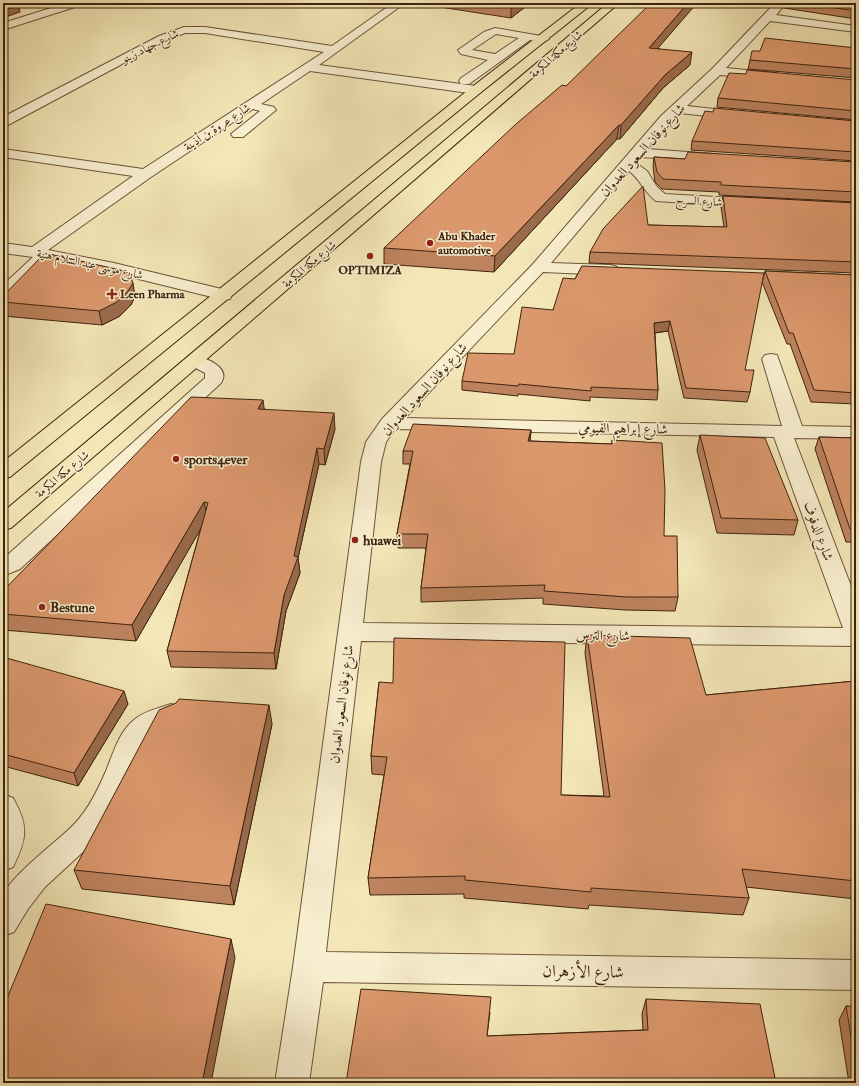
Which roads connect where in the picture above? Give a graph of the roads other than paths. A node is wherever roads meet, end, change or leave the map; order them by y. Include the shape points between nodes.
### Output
1 (77, 3) edge
2 (400, 3) edge
3 (588, 3) edge
4 (614, 3) edge
5 (25, 9) dead end
6 (774, 10) edge
7 (44, 14) junction
8 (3, 27) edge
9 (856, 29) edge
10 (536, 38) junction
11 (334, 50) junction
12 (498, 58) junction
13 (308, 67) junction
14 (717, 71) junction
15 (407, 73) dead end
16 (788, 78) edge
17 (475, 85) junction
18 (250, 106) junction
19 (677, 109) junction
20 (747, 116) edge
21 (3, 122) edge
22 (238, 134) dead end
23 (3, 153) edge
24 (634, 159) junction
25 (726, 159) edge
26 (146, 174) junction
27 (765, 204) edge
28 (3, 248) edge
29 (40, 253) junction
30 (539, 267) junction
31 (626, 270) edge
32 (3, 294) edge
33 (224, 295) junction
34 (771, 359) dead end
35 (196, 361) junction
36 (389, 423) junction
37 (788, 432) junction
38 (856, 434) edge
39 (3, 472) edge
40 (3, 523) edge
41 (3, 568) edge
42 (856, 630) edge
43 (350, 632) junction
44 (856, 637) edge
45 (171, 714) edge
46 (3, 806) edge
47 (3, 858) edge
48 (3, 922) edge
49 (309, 967) junction
50 (856, 975) edge
51 (292, 1083) edge

1 - 7 street
2 - 11 street, شارع عروة بن أذينة
3 - 10 main road, شارع مكة المكرمة
4 - 35 main road, شارع مكة المكرمة
5 - 7 street
6 - 9 street
6 - 14 street, شارع نوفان السعود العدوان
7 - 8 street
10 - 12 street
10 - 12 street via 495,31 464,50
10 - 17 main road, شارع مكة المكرمة
11 - 13 street, شارع عروة بن أذينة
11 - 21 street, شارع جهاد زينو via 206,30 184,30 163,38
12 - 17 street
13 - 17 street
13 - 18 street, شارع عروة بن أذينة
14 - 16 street
14 - 19 street, شارع نوفان السعود العدوان
15 - 17 street
17 - 33 main road, شارع مكة المكرمة
18 - 22 street via 270,110
18 - 26 street, شارع عروة بن أذينة
19 - 20 street
19 - 24 street, شارع نوفان السعود العدوان
23 - 26 street
24 - 25 street
24 - 27 street, شارع السرج via 651,190 661,198
24 - 30 street, شارع نوفان السعود العدوان
26 - 29 street, شارع عروة بن أذينة
28 - 29 street, شارع موسى عبد السلام هنية
29 - 32 street, شارع عروة بن أذينة
29 - 33 street, شارع موسى عبد السلام هنية
30 - 31 street
30 - 36 street, شارع نوفان السعود العدوان
33 - 39 main road, شارع مكة المكرمة
34 - 37 street, شارع الدفوف
35 - 40 main road, شارع مكة المكرمة
35 - 41 street via 211,369 214,379 12,564
36 - 37 street, شارع إبراهيم الفيومي
36 - 43 street, شارع نوفان السعود العدوان via 376,442 371,462
37 - 38 street, شارع إبراهيم الفيومي
37 - 42 street, شارع الدفوف
43 - 44 street, شارع الترس
43 - 49 street, شارع نوفان السعود العدوان
45 - 48 street via 146,724 137,733 130,743 98,815 72,846 28,884
46 - 47 street via 9,815 12,828 10,842
49 - 50 street, شارع الأزهران
49 - 51 street, شارع نوفان السعود العدوان

